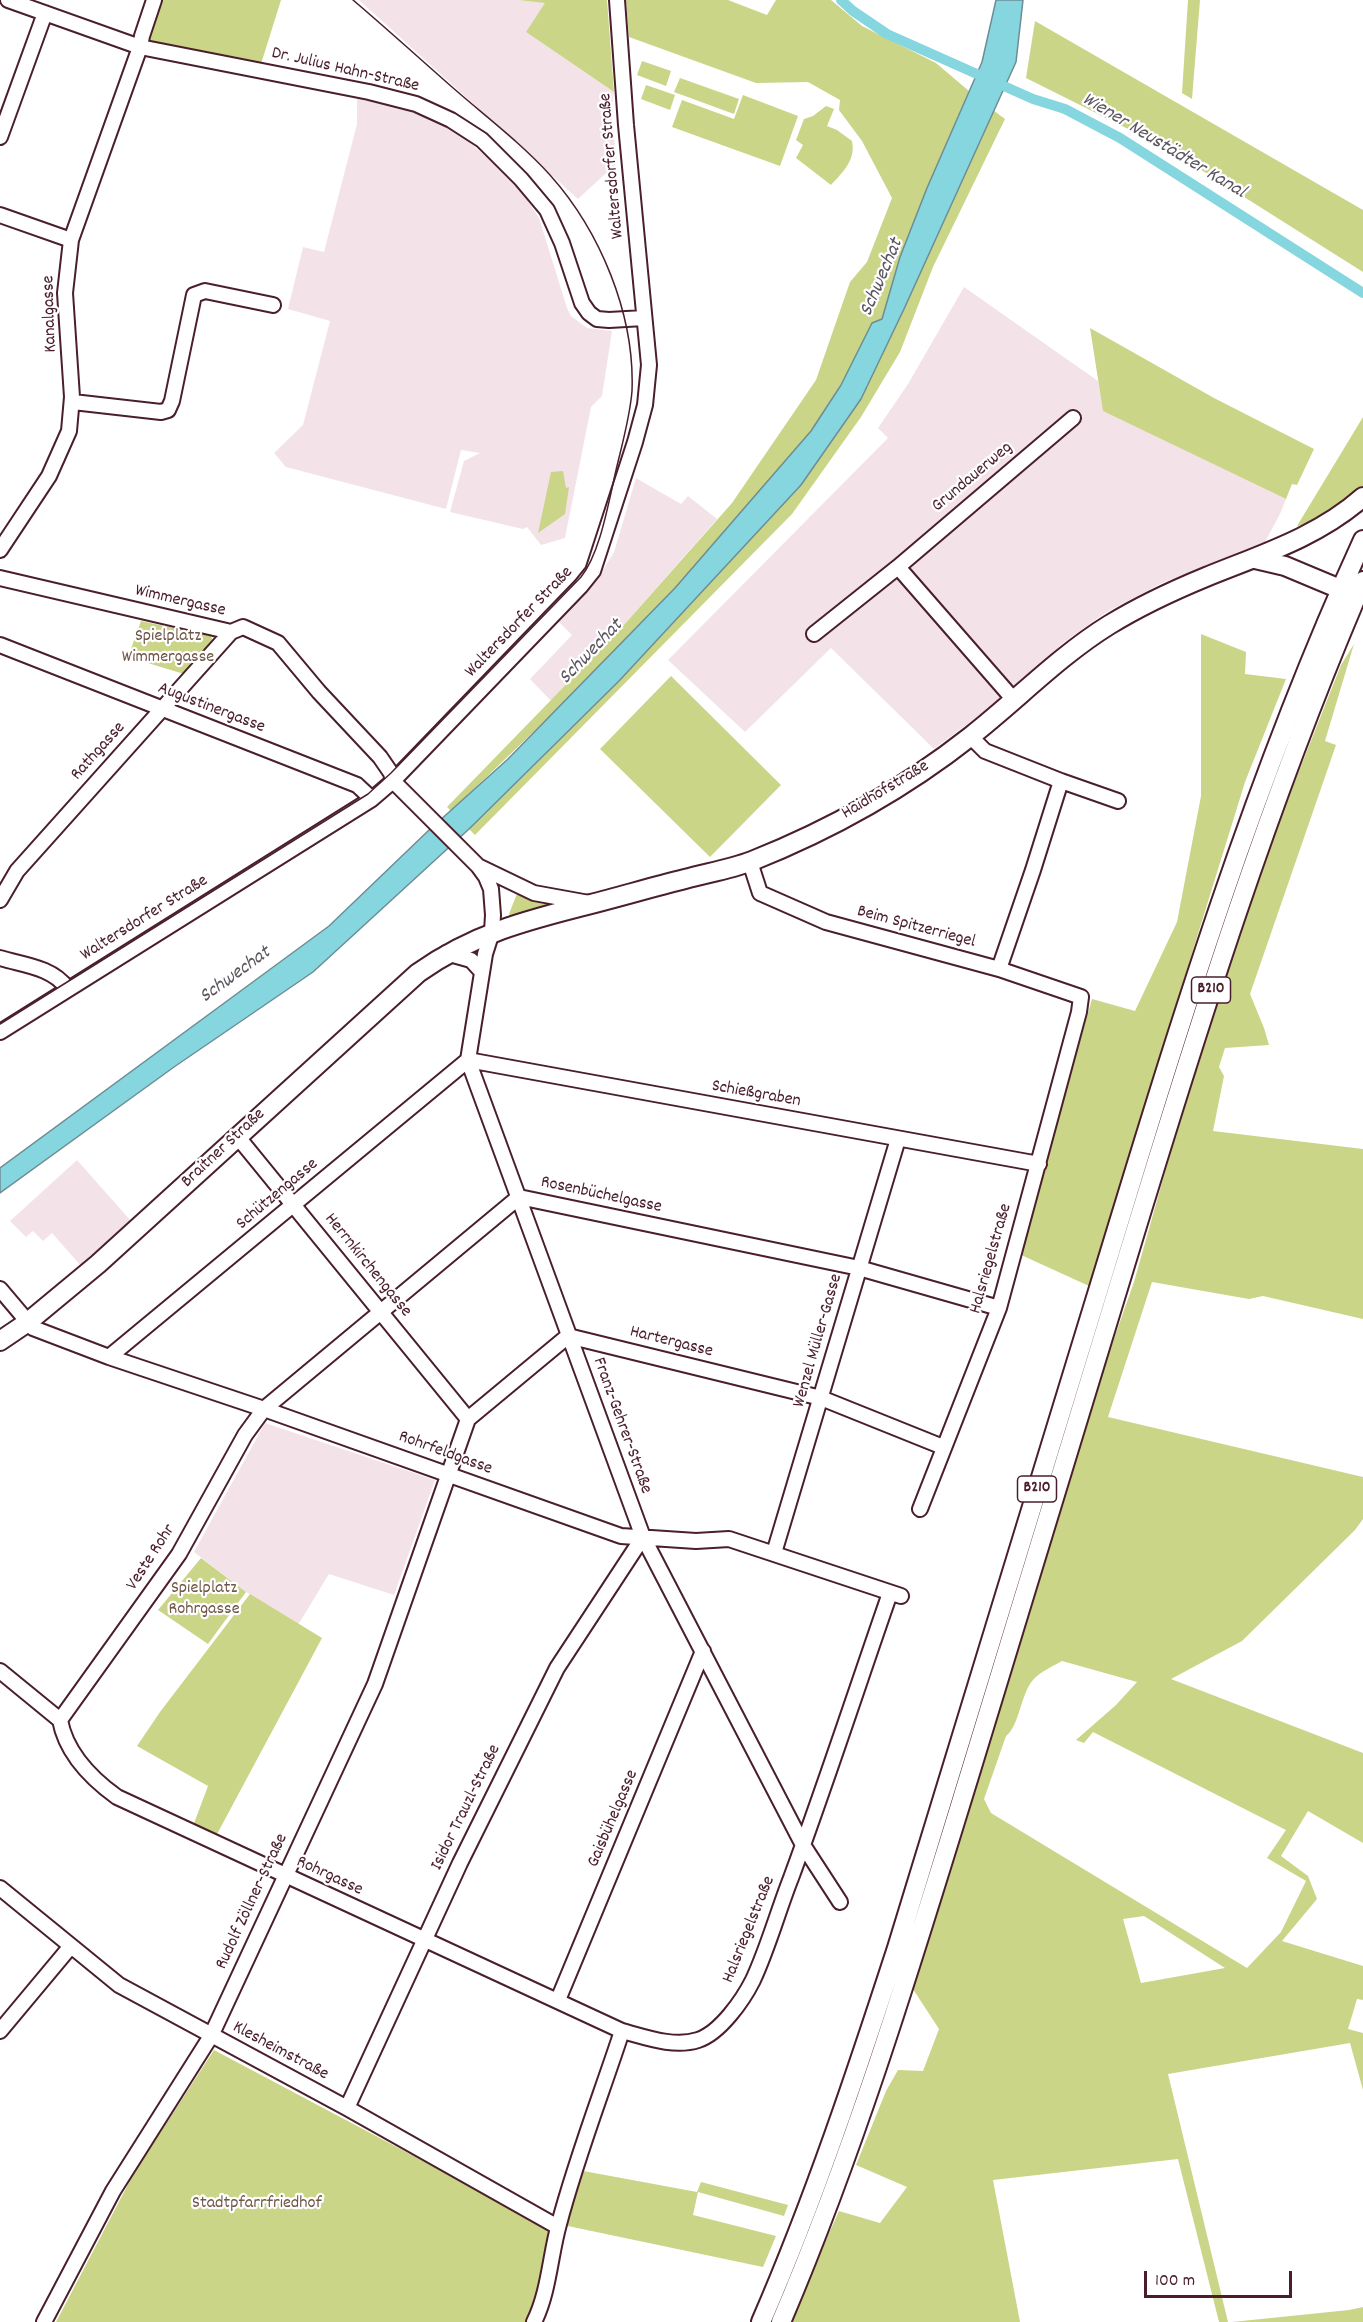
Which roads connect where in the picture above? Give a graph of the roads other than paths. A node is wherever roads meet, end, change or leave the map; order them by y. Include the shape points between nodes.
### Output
1 (8, 0) edge
2 (154, 0) edge
3 (616, 0) edge
4 (45, 14) junction
5 (140, 47) junction
6 (0, 137) edge
7 (0, 215) edge
8 (71, 240) junction
9 (273, 304) dead end
10 (644, 318) junction
11 (72, 402) junction
12 (1072, 418) dead end
13 (1363, 497) edge
14 (1363, 540) edge
15 (0, 550) edge
16 (1262, 555) junction
17 (898, 567) junction
18 (1300, 572) junction
19 (0, 578) edge
20 (1354, 587) edge
21 (1326, 624) junction
22 (231, 632) junction
23 (814, 634) dead end
24 (0, 645) edge
25 (1014, 700) junction
26 (161, 710) junction
27 (970, 736) junction
28 (1060, 781) junction
29 (393, 782) junction
30 (372, 799) junction
31 (1118, 801) dead end
32 (750, 862) junction
33 (478, 866) junction
34 (0, 900) edge
35 (592, 904) junction
36 (492, 932) junction
37 (446, 953) junction
38 (0, 958) edge
39 (999, 969) junction
40 (482, 972) junction
41 (67, 988) junction
42 (1079, 1012) joint
43 (0, 1032) edge
44 (468, 1060) junction
45 (237, 1136) junction
46 (898, 1139) junction
47 (1038, 1164) junction
48 (519, 1197) junction
49 (294, 1205) junction
50 (859, 1268) junction
51 (0, 1288) edge
52 (999, 1308) junction
53 (379, 1312) junction
54 (28, 1322) junction
55 (568, 1336) junction
56 (0, 1341) edge
57 (109, 1357) junction
58 (821, 1398) junction
59 (264, 1409) junction
60 (468, 1419) junction
61 (943, 1447) junction
62 (447, 1474) junction
63 (920, 1509) dead end
64 (643, 1537) junction
65 (774, 1552) junction
66 (896, 1594) joint
67 (703, 1651) junction
68 (0, 1671) edge
69 (60, 1720) junction
70 (803, 1845) junction
71 (285, 1876) junction
72 (0, 1888) edge
73 (840, 1902) dead end
74 (425, 1941) junction
75 (70, 1946) junction
76 (558, 2000) junction
77 (0, 2031) edge
78 (622, 2031) junction
79 (211, 2036) junction
80 (347, 2108) junction
81 (558, 2226) junction
82 (44, 2322) edge
83 (534, 2322) edge
84 (761, 2322) edge
85 (781, 2322) edge

1 - 4 street, Dr. Julius Hahn-Straße
2 - 5 street, Kanalgasse
3 - 10 street, Waltersdorfer Straße
4 - 5 street, Dr. Julius Hahn-Straße
4 - 6 street
5 - 8 street, Kanalgasse
5 - 10 street, Dr. Julius Hahn-Straße via 369,92 416,104 451,120 482,140 547,210 589,313 597,319
7 - 8 street
8 - 11 street, Kanalgasse via 65,292
9 - 11 street via 205,291 194,295 168,410
10 - 29 street, Waltersdorfer Straße via 649,365 645,405 593,571
11 - 15 street, Kanalgasse via 69,430 49,476
12 - 17 street, Grundauerweg
13 - 16 main road, Haidhofstraße via 1319,529
14 - 20 main road, B210
16 - 18 main road
16 - 20 main road via 1292,557
16 - 25 main road, Haidhofstraße via 1131,612 1106,627
17 - 23 street, Grundauerweg
17 - 25 street
18 - 20 main road
18 - 21 main road via 1321,597
19 - 22 street, Wimmergasse
20 - 21 main road, B210
20 - 85 main road, B210 via 1204,1008 861,2116
21 - 84 main road, B210 via 1246,828 1186,1005 897,1948 846,2103
22 - 26 street, Rathgasse
22 - 29 street, Wimmergasse via 243,627 278,643 380,757
24 - 26 street, Augustinergasse
25 - 27 main road, Haidhofstraße
26 - 30 street, Augustinergasse via 357,785
26 - 34 street, Rathgasse via 17,871
27 - 28 street via 986,751
27 - 32 main road, Haidhofstraße via 876,801
28 - 31 street
28 - 39 street
29 - 30 street, Waltersdorfer Straße
29 - 33 street, Wimmergasse
30 - 41 street, Waltersdorfer Straße
32 - 35 main road, Haidhofstraße
32 - 39 street, Beim Spitzerriegel via 760,893 815,917
33 - 35 street, Haidhofstraße via 534,893
33 - 36 street, Franz-Gehrer-Straße via 491,889
35 - 36 main road, Braitner Straße
36 - 37 main road, Braitner Straße
36 - 40 street, Franz-Gehrer-Straße
37 - 40 street via 471,960
37 - 45 main road, Braitner Straße via 418,973
38 - 41 street via 46,970
39 - 42 street, Beim Spitzerriegel via 1081,997
40 - 44 street, Franz-Gehrer-Straße
41 - 43 street, Waltersdorfer Straße
42 - 47 street, Halsriegelstraße
44 - 46 street, Schießgraben
44 - 48 street, Franz-Gehrer-Straße
44 - 49 street, Schützengasse
45 - 49 street, Herrnkirchengasse
45 - 54 main road, Braitner Straße via 98,1264
46 - 47 street, Schießgraben
46 - 50 street, Wenzel Müller-Gasse
47 - 52 street, Halsriegelstraße
48 - 50 street, Rosenbüchelgasse
48 - 53 street, Rosenbüchelgasse
48 - 55 street, Franz-Gehrer-Straße
49 - 53 street, Herrnkirchengasse
49 - 57 street, Schützengasse
50 - 52 street, Rosenbüchelgasse
50 - 58 street, Wenzel Müller-Gasse
51 - 54 street, Rohrfeldgasse
52 - 61 street, Halsriegelstraße
53 - 59 street, Rosenbüchelgasse
53 - 60 street, Herrnkirchengasse
54 - 56 main road, Braitner Straße
54 - 57 street, Rohrfeldgasse via 33,1328
55 - 58 street, Hartergasse
55 - 60 street
55 - 64 street, Franz-Gehrer-Straße
57 - 59 street, Rohrfeldgasse
58 - 61 street, Hartergasse
58 - 65 street, Wenzel Müller-Gasse
59 - 62 street, Rohrfeldgasse
59 - 69 street, Veste Rohr via 245,1435 179,1554
60 - 62 street
61 - 63 street, Halsriegelstraße
62 - 64 street, Rohrfeldgasse via 621,1536
62 - 71 street, Rudolf Zöllner-Straße via 375,1684
64 - 65 street, Rohrfeldgasse via 729,1539
64 - 67 street, Franz-Gehrer-Straße
64 - 74 street, Isidor Trauzl-Straße via 557,1668
65 - 66 street, Rohrfeldgasse
66 - 70 street, Halsriegelstraße
67 - 70 street, Franz-Gehrer-Straße
67 - 76 street, Gaisbühelgasse
68 - 69 street, Rohrgasse
69 - 71 street, Rohrgasse via 80,1763 117,1797
70 - 73 street, Franz-Gehrer-Straße
70 - 78 street, Halsriegelstraße via 753,1980 726,2019 699,2040 682,2042
71 - 74 street, Rohrgasse
71 - 79 street, Rudolf Zöllner-Straße
72 - 75 street, Klesheimstraße
74 - 76 street, Rohrgasse
74 - 80 street, Isidor Trauzl-Straße
75 - 77 street
75 - 79 street, Klesheimstraße via 119,1985
76 - 78 street, Rohrgasse
78 - 81 street
79 - 80 street, Klesheimstraße
79 - 82 street, Rudolf Zöllner-Straße via 113,2191
80 - 81 street, Klesheimstraße
81 - 83 street via 547,2283

